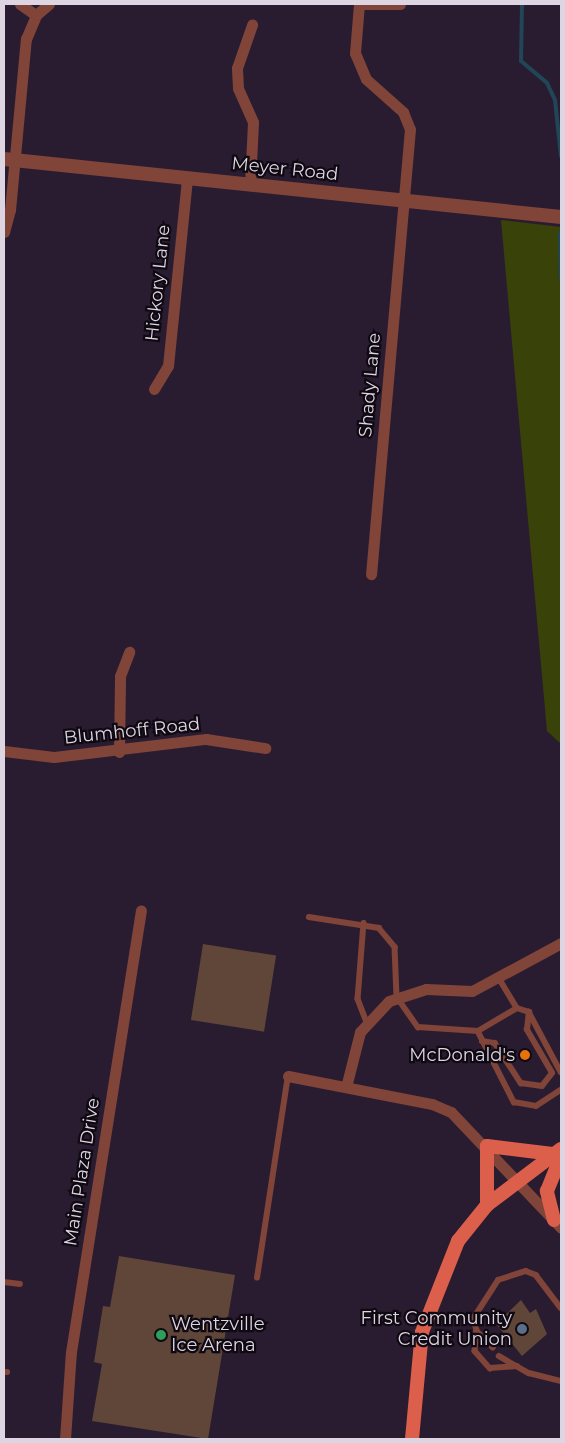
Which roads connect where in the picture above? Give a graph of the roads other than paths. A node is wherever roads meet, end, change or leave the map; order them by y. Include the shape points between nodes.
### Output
1 (20, 4) edge
2 (49, 4) edge
3 (359, 4) edge
4 (400, 4) edge
5 (36, 15) junction
6 (252, 25) dead end
7 (9, 160) edge
8 (187, 178) junction
9 (250, 184) junction
10 (403, 200) junction
11 (561, 217) edge
12 (4, 232) edge
13 (154, 390) dead end
14 (371, 574) dead end
15 (129, 652) dead end
16 (265, 748) dead end
17 (4, 751) edge
18 (119, 752) junction
19 (141, 911) dead end
20 (309, 917) dead end
21 (364, 924) junction
22 (561, 943) edge
23 (499, 978) junction
24 (397, 997) junction
25 (517, 1008) junction
26 (529, 1012) junction
27 (367, 1022) junction
28 (478, 1031) junction
29 (482, 1041) junction
30 (561, 1072) edge
31 (288, 1076) joint
32 (346, 1087) junction
33 (561, 1090) edge
34 (487, 1146) junction
35 (558, 1153) edge
36 (518, 1180) junction
37 (487, 1205) junction
38 (558, 1224) edge
39 (257, 1278) dead end
40 (4, 1282) edge
41 (20, 1284) dead end
42 (561, 1308) edge
43 (477, 1332) junction
44 (493, 1348) dead end
45 (499, 1356) dead end
46 (517, 1366) junction
47 (560, 1379) edge
48 (65, 1439) edge
49 (412, 1439) edge

1 - 5 street
2 - 5 street
3 - 4 street
3 - 10 street, Shady Lane via 355,53 366,78 403,112 410,128
5 - 7 street via 26,39
6 - 9 street via 237,68 238,88 253,122
7 - 8 street, Meyer Road
7 - 12 street via 10,210
8 - 9 street, Meyer Road
8 - 13 street, Hickory Lane via 168,366
9 - 10 street, Meyer Road
10 - 11 street, Meyer Road
10 - 14 street, Shady Lane
15 - 18 street via 120,676
16 - 18 street, Blumhoff Road via 206,739
17 - 18 street, Blumhoff Road via 54,757
19 - 48 street, Main Plaza Drive via 71,1352
20 - 21 lane
21 - 24 lane via 379,928 395,947
21 - 27 lane via 358,999
22 - 23 street
23 - 24 street via 472,991 426,989
23 - 25 lane
24 - 27 street
24 - 28 lane via 418,1027
25 - 26 lane
25 - 28 lane
26 - 29 lane via 527,1030 552,1073 542,1086 521,1083 495,1044
26 - 30 lane
27 - 32 street via 354,1051
28 - 29 lane
29 - 33 lane via 514,1102 536,1106
31 - 32 street
31 - 39 lane
32 - 34 street via 432,1104 451,1112
34 - 35 main road
34 - 36 street
34 - 37 main road
35 - 36 main road
35 - 38 main road via 547,1191
36 - 37 main road
36 - 38 street
37 - 49 main road via 458,1241 426,1315
40 - 41 lane
42 - 43 lane via 536,1275 526,1270 498,1280 473,1319
43 - 44 lane
43 - 46 lane via 475,1350 490,1368
45 - 46 lane
46 - 47 lane

